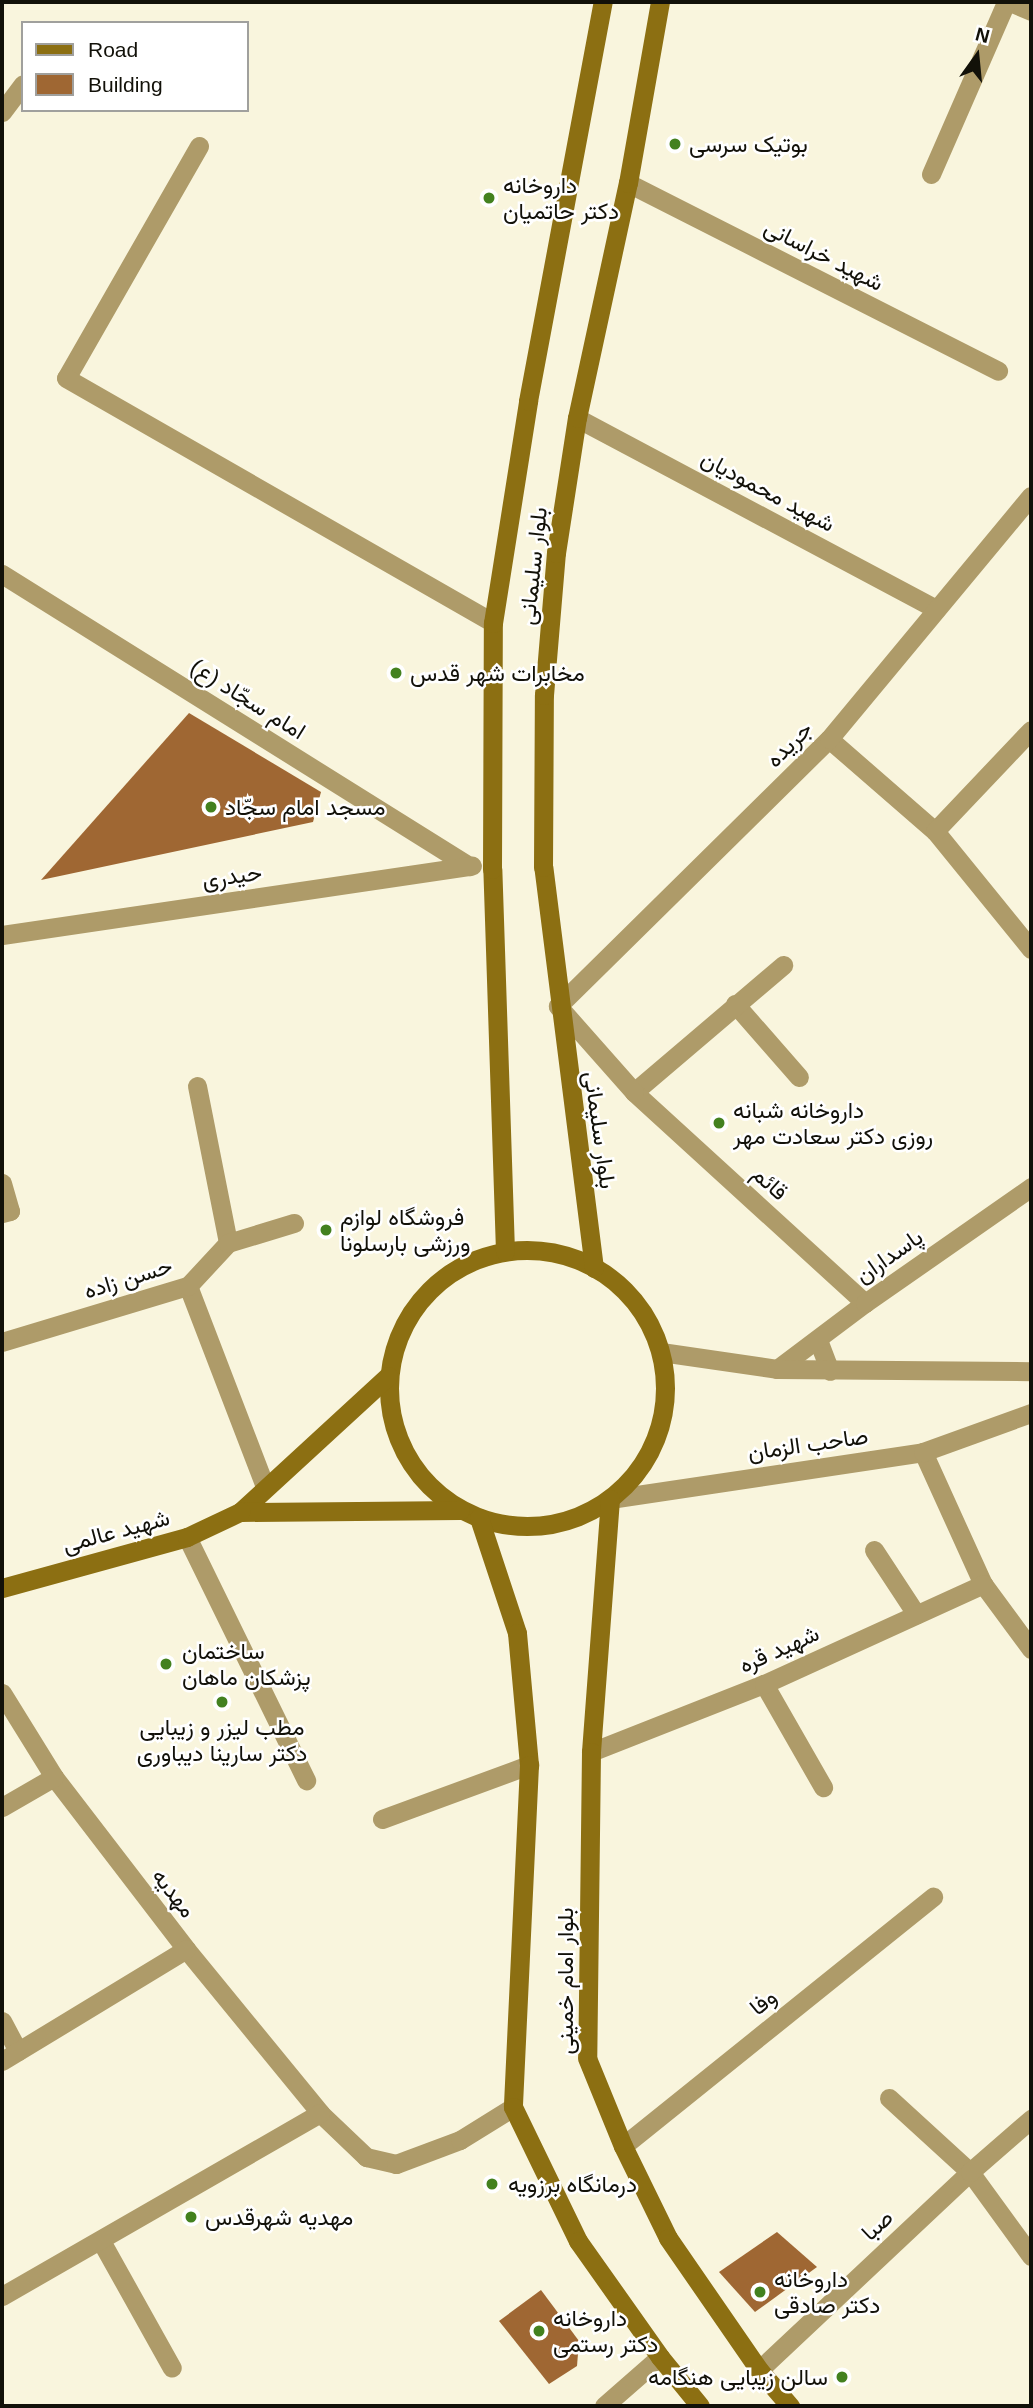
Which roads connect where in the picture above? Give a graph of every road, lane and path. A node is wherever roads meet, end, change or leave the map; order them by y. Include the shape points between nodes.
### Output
1 (603, 2) edge
2 (660, 2) edge
3 (1008, 2) edge
4 (1031, 11) edge
5 (21, 87) edge
6 (2, 112) edge
7 (199, 146) dead end
8 (931, 174) dead end
9 (628, 183) junction
10 (998, 371) dead end
11 (578, 418) junction
12 (1031, 496) edge
13 (2, 574) edge
14 (936, 609) junction
15 (494, 623) junction
16 (1031, 730) edge
17 (829, 739) junction
18 (935, 831) junction
19 (469, 866) junction
20 (492, 869) junction
21 (4, 931) edge
22 (1031, 949) edge
23 (783, 965) dead end
24 (735, 1004) junction
25 (558, 1006) junction
26 (799, 1077) dead end
27 (197, 1086) dead end
28 (634, 1092) junction
29 (2, 1183) edge
30 (1031, 1187) edge
31 (6, 1212) edge
32 (294, 1223) dead end
33 (228, 1243) junction
34 (505, 1251) junction
35 (594, 1268) junction
36 (188, 1286) junction
37 (865, 1303) junction
38 (818, 1340) junction
39 (2, 1342) edge
40 (661, 1352) junction
41 (777, 1369) junction
42 (830, 1371) junction
43 (1031, 1371) edge
44 (388, 1376) junction
45 (1031, 1413) edge
46 (923, 1452) junction
47 (265, 1487) junction
48 (610, 1499) junction
49 (460, 1510) junction
50 (240, 1512) junction
51 (480, 1518) junction
52 (187, 1537) junction
53 (874, 1550) dead end
54 (983, 1584) junction
55 (2, 1588) edge
56 (916, 1614) junction
57 (1031, 1649) edge
58 (764, 1684) junction
59 (2, 1693) edge
60 (591, 1752) junction
61 (529, 1766) junction
62 (54, 1777) junction
63 (306, 1780) dead end
64 (823, 1787) dead end
65 (2, 1807) edge
66 (382, 1819) dead end
67 (933, 1897) dead end
68 (186, 1950) junction
69 (2, 2021) edge
70 (10, 2056) edge
71 (888, 2098) dead end
72 (513, 2107) junction
73 (320, 2113) junction
74 (1031, 2119) edge
75 (623, 2146) junction
76 (971, 2172) junction
77 (101, 2241) junction
78 (1031, 2256) edge
79 (2, 2296) edge
80 (660, 2357) junction
81 (172, 2368) dead end
82 (759, 2370) junction
83 (604, 2406) edge
84 (701, 2406) edge
85 (790, 2406) edge

1 - 15 main road, بلوار سلیمانی via 528,401
2 - 9 main road, بلوار سلیمانی
3 - 4 street
3 - 8 street
5 - 6 street
7 - 15 street via 66,378
9 - 10 street, شهید خراسانی
9 - 11 main road, بلوار سلیمانی
11 - 14 street, شهید محمودیان
11 - 25 main road, بلوار سلیمانی via 556,553 544,695 543,867
12 - 14 street, جریده
13 - 19 street, امام سجّاد (ع)
14 - 17 street, جریده
15 - 20 main road, بلوار سلیمانی
16 - 18 street
17 - 18 street
17 - 25 street, جریده
18 - 22 street
19 - 20 street
19 - 21 street, حیدری
20 - 34 main road, بلوار سلیمانی
23 - 24 street
24 - 26 street
24 - 28 street
25 - 28 street, قائم
25 - 35 main road, بلوار سلیمانی
27 - 33 street
28 - 37 street, قائم
29 - 31 street
30 - 37 street, پاسداران
32 - 33 street
33 - 36 street, حسن زاده
34 - 35 main road via 551,1252
34 - 44 main road via 470,1262 430,1290 396,1341
35 - 40 main road via 632,1299 647,1319
36 - 39 street, حسن زاده
36 - 47 street
37 - 38 street, پاسداران
38 - 41 street, پاسداران
38 - 42 street
40 - 41 street
40 - 48 main road via 666,1389 662,1421 634,1478
41 - 42 street
42 - 43 street
44 - 47 main road, شهید عالمی
44 - 49 main road via 390,1416 404,1454 428,1486
45 - 46 street, صاحب الزمان
46 - 48 street, صاحب الزمان
46 - 54 street
47 - 50 main road, شهید عالمی
48 - 51 main road via 570,1520 524,1527
48 - 60 main road, بلوار امام خمینی
49 - 50 main road, شهید عالمی
49 - 51 main road
50 - 52 main road, شهید عالمی
51 - 61 main road, بلوار امام خمینی via 517,1633
52 - 55 main road, شهید عالمی
52 - 63 street
53 - 56 street
54 - 56 street, شهید قره
54 - 57 street
56 - 58 street, شهید قره
58 - 60 street, شهید قره
58 - 64 street
59 - 62 street, مهدیه
60 - 75 main road, بلوار امام خمینی via 587,2058
61 - 66 street
61 - 72 main road, بلوار امام خمینی
62 - 65 street
62 - 68 street, مهدیه
67 - 75 street, وفا
68 - 70 street
68 - 73 street, مهدیه
69 - 70 street
71 - 76 street
72 - 73 street, مهدیه via 460,2140 396,2164 366,2157
72 - 80 main road, بلوار امام خمینی via 578,2241
73 - 77 street
74 - 76 street, صبا
75 - 82 main road, بلوار امام خمینی via 668,2238
76 - 78 street
76 - 82 street, صبا
77 - 79 street
77 - 81 street
80 - 83 street
80 - 84 main road, بلوار امام خمینی
82 - 85 main road, بلوار امام خمینی

